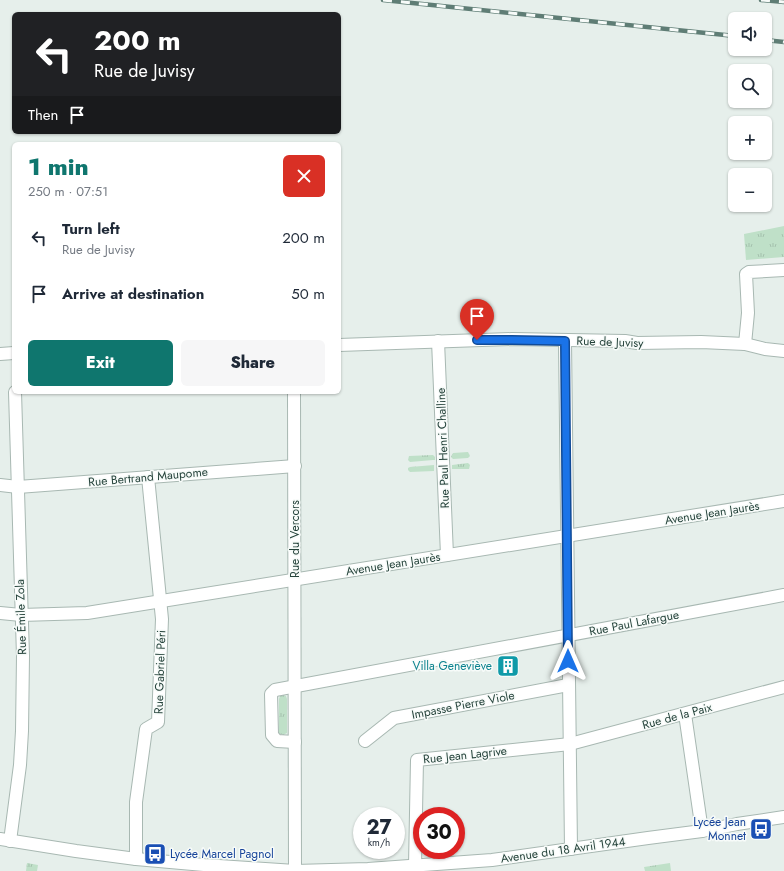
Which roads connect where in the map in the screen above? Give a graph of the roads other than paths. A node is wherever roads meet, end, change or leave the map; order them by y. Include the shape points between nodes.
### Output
1 (784, 270) edge
2 (438, 341) junction
3 (565, 341) junction
4 (745, 344) junction
5 (341, 345) edge
6 (784, 351) edge
7 (12, 353) edge
8 (0, 354) edge
9 (15, 394) edge
10 (294, 394) edge
11 (295, 466) junction
12 (148, 477) junction
13 (0, 485) edge
14 (18, 488) junction
15 (784, 502) edge
16 (567, 537) junction
17 (447, 555) junction
18 (295, 580) junction
19 (784, 595) edge
20 (160, 602) junction
21 (0, 613) edge
22 (21, 615) junction
23 (568, 635) junction
24 (568, 685) junction
25 (295, 686) junction
26 (784, 688) edge
27 (685, 714) junction
28 (365, 741) dead end
29 (295, 742) junction
30 (570, 744) junction
31 (784, 817) edge
32 (702, 831) junction
33 (5, 840) edge
34 (572, 849) junction
35 (136, 859) junction
36 (415, 866) junction
37 (295, 871) edge

1 - 4 street via 746,274 748,313
2 - 3 street, Rue de Juvisy
2 - 5 street, Rue de Juvisy
2 - 17 street, Rue Paul Henri Challine
3 - 4 street, Rue de Juvisy
3 - 16 street
4 - 6 street, Rue de Juvisy
7 - 8 street
9 - 14 street, Rue Émile Zola
10 - 11 street, Rue du Vercors
11 - 12 street, Rue Bertrand Maupome
11 - 18 street, Rue du Vercors
12 - 14 street, Rue Bertrand Maupome
12 - 20 street, Rue Gabriel Péri
13 - 14 street, Rue Bertrand Maupome
14 - 22 street, Rue Émile Zola
15 - 16 street, Avenue Jean Jaurès
16 - 17 street, Avenue Jean Jaurès
16 - 23 street
17 - 18 street, Avenue Jean Jaurès
18 - 20 street, Avenue Jean Jaurès
18 - 25 street, Rue du Vercors
19 - 23 street, Rue Paul Lafargue
20 - 22 street, Avenue Jean Jaurès via 88,613
20 - 35 street, Rue Gabriel Péri via 162,619 158,722 146,730 136,802
21 - 22 street, Avenue Jean Jaurès
22 - 33 street, Rue Émile Zola via 22,738 20,765
23 - 24 street
23 - 25 street, Rue Paul Lafargue
24 - 28 street, Impasse Pierre Viole via 394,718
24 - 30 street
25 - 29 street, Rue du Vercors
25 - 29 street via 272,693 271,732 277,741
26 - 27 street, Rue de la Paix
27 - 30 street, Rue de la Paix
27 - 32 street
29 - 37 street, Rue du Vercors
30 - 34 street
30 - 36 street, Rue Jean Lagrive via 417,760
31 - 32 street, Avenue du 18 Avril 1944
32 - 34 street, Avenue du 18 Avril 1944
33 - 35 street, Avenue du 18 Avril 1944
34 - 36 street, Avenue du 18 Avril 1944 via 492,860
35 - 37 street, Avenue du 18 Avril 1944
36 - 37 street, Avenue du 18 Avril 1944

